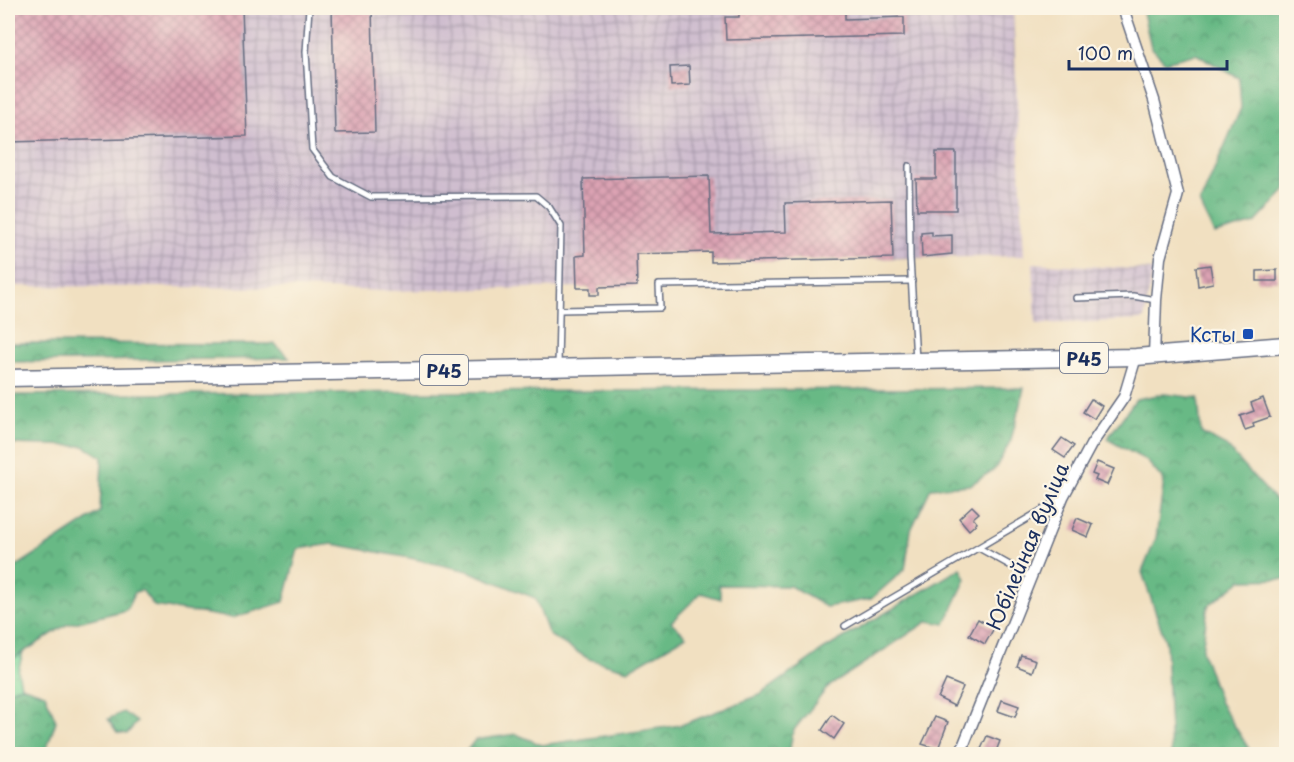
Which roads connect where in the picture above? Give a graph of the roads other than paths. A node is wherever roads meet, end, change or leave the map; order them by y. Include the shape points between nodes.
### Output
1 (309, 8) edge
2 (1123, 8) edge
3 (909, 166) dead end
4 (912, 281) junction
5 (1076, 298) dead end
6 (1156, 300) junction
7 (560, 310) junction
8 (1287, 345) edge
9 (1154, 356) junction
10 (1136, 357) junction
11 (916, 362) junction
12 (558, 367) junction
13 (8, 378) edge
14 (1063, 497) junction
15 (979, 548) junction
16 (1031, 577) junction
17 (845, 626) dead end
18 (960, 754) edge

1 - 7 lane via 306,52 312,149 333,177 371,197 536,196 561,226
2 - 6 street via 1154,100 1178,194 1160,258
3 - 4 lane
4 - 7 lane via 659,285 660,308
4 - 11 lane
5 - 6 lane via 1133,296
6 - 9 street
7 - 12 lane
8 - 9 main road, Р45
9 - 10 main road, Р45
10 - 11 main road, Р45
10 - 14 street, Юбілейная вуліца via 1124,397 1091,445
11 - 12 main road, Р45
12 - 13 main road, Р45
14 - 15 lane
14 - 16 street, Юбілейная вуліца
15 - 16 lane
15 - 17 lane
16 - 18 street, Юбілейная вуліца

